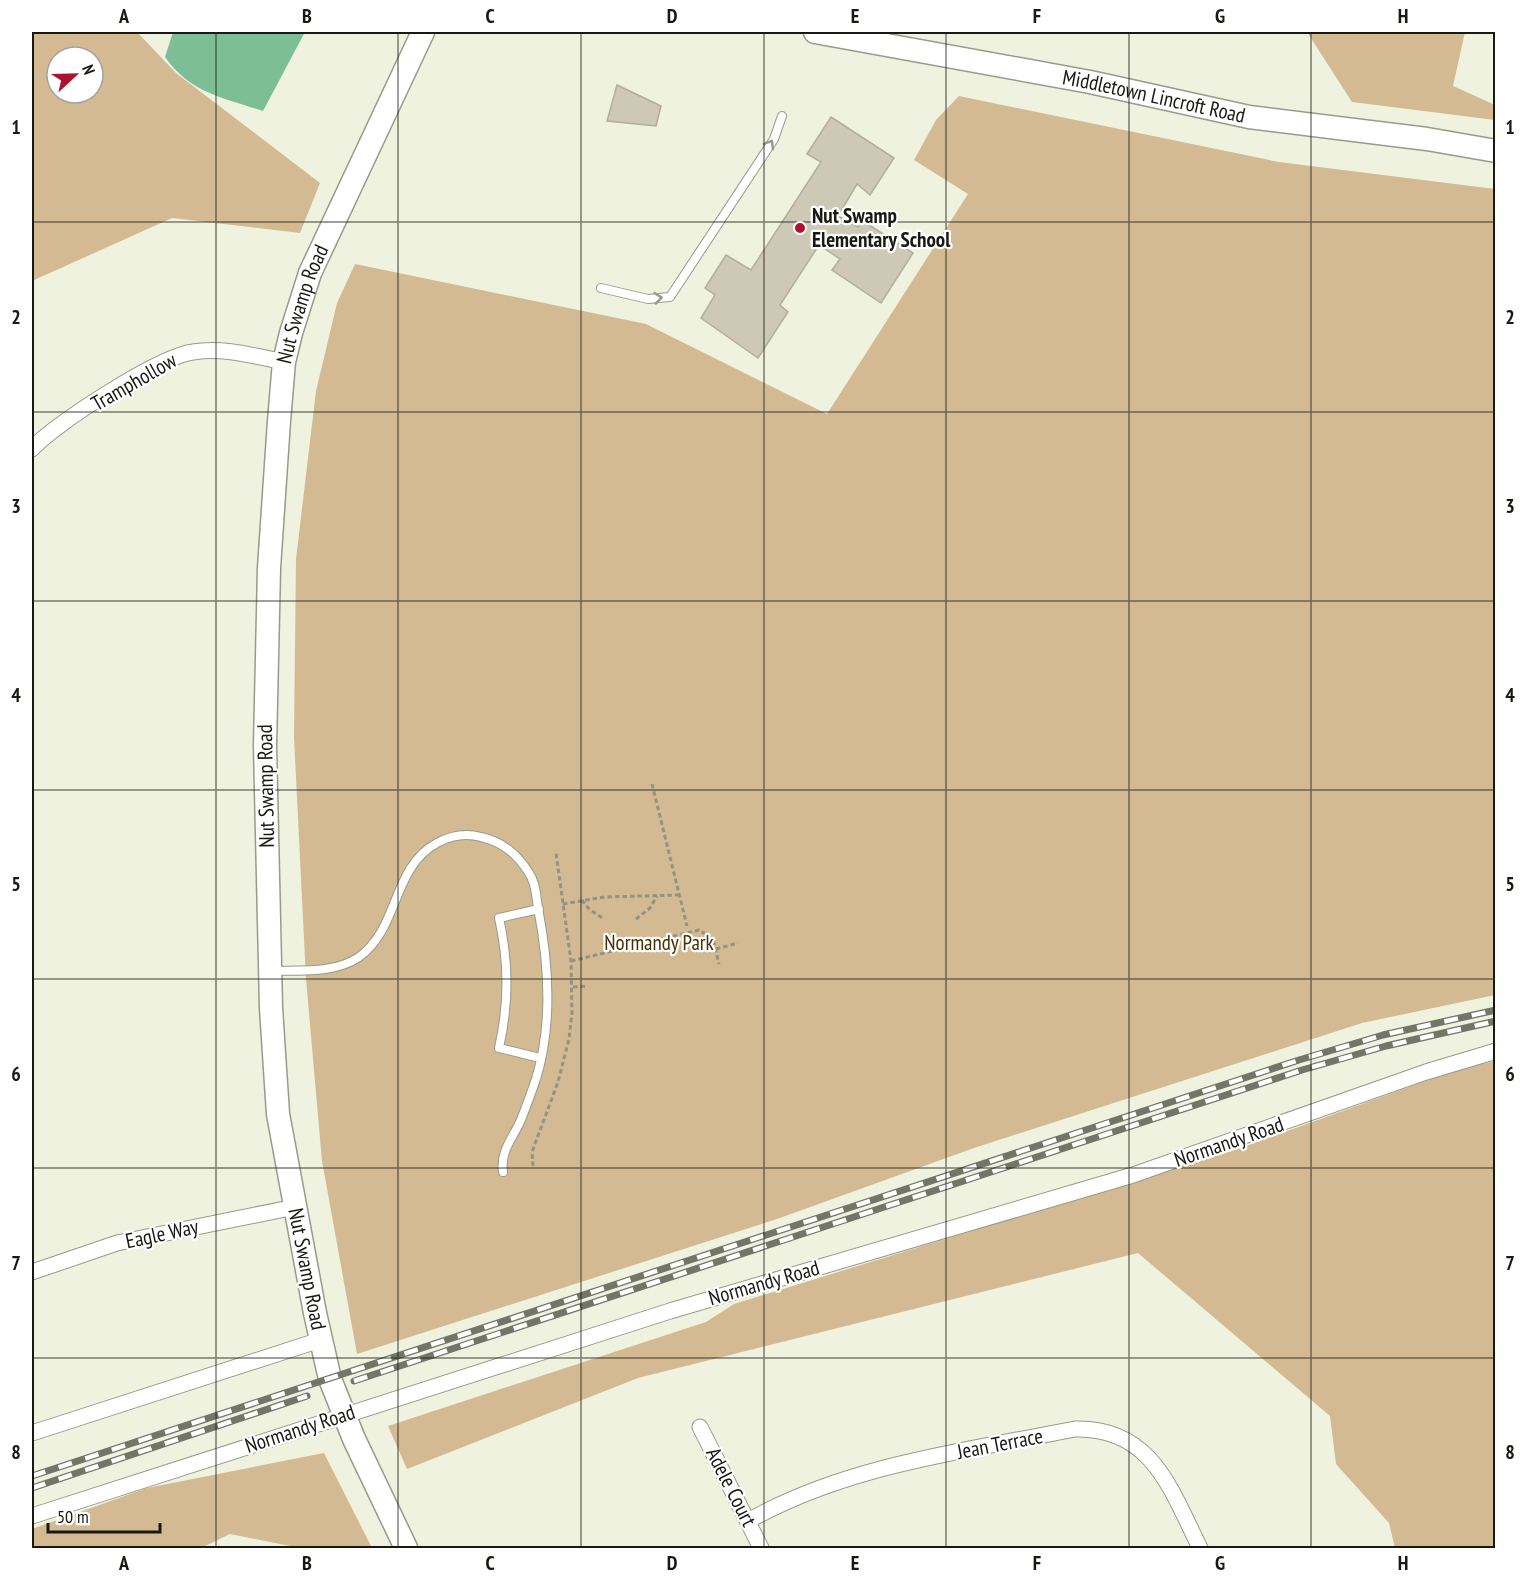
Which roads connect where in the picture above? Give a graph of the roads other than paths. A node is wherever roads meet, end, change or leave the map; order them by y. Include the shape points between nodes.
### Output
1 (423, 32) edge
2 (815, 32) edge
3 (783, 116) dead end
4 (1496, 151) edge
5 (601, 288) dead end
6 (284, 362) junction
7 (32, 449) edge
8 (539, 909) junction
9 (270, 971) junction
10 (1496, 1051) edge
11 (540, 1058) junction
12 (503, 1172) dead end
13 (295, 1207) junction
14 (32, 1272) edge
15 (320, 1340) junction
16 (343, 1414) junction
17 (700, 1426) dead end
18 (32, 1433) edge
19 (32, 1516) edge
20 (748, 1521) junction
21 (406, 1548) edge
22 (761, 1548) edge
23 (1200, 1548) edge

1 - 6 main road, Nut Swamp Road via 310,273
2 - 4 main road, Middletown Lincroft Road via 1090,82 1249,117
5 -> 3 lane via 648,299 670,297 774,139
6 - 7 street, Tramphollow via 212,350 170,357 59,426
6 - 9 main road, Nut Swamp Road via 266,640
8 - 9 lane via 533,879 520,859 497,840 471,834 447,838 428,848 410,865 382,928 359,957 324,970
8 - 11 lane via 546,948 547,997
8 - 11 lane via 500,918 509,983 499,1048
9 - 13 main road, Nut Swamp Road via 274,1075
10 - 16 street, Normandy Road via 1133,1175 670,1311
11 - 12 lane via 519,1123 504,1151
13 - 14 street, Eagle Way via 117,1243
13 - 15 main road, Nut Swamp Road
15 - 16 main road, Nut Swamp Road
15 - 18 street
16 - 19 street, Normandy Road
16 - 21 main road, Nut Swamp Road
17 - 20 street, Adele Court
20 - 22 street, Adele Court
20 - 23 street, Jean Terrace via 794,1497 874,1471 1090,1429 1130,1440 1150,1456

